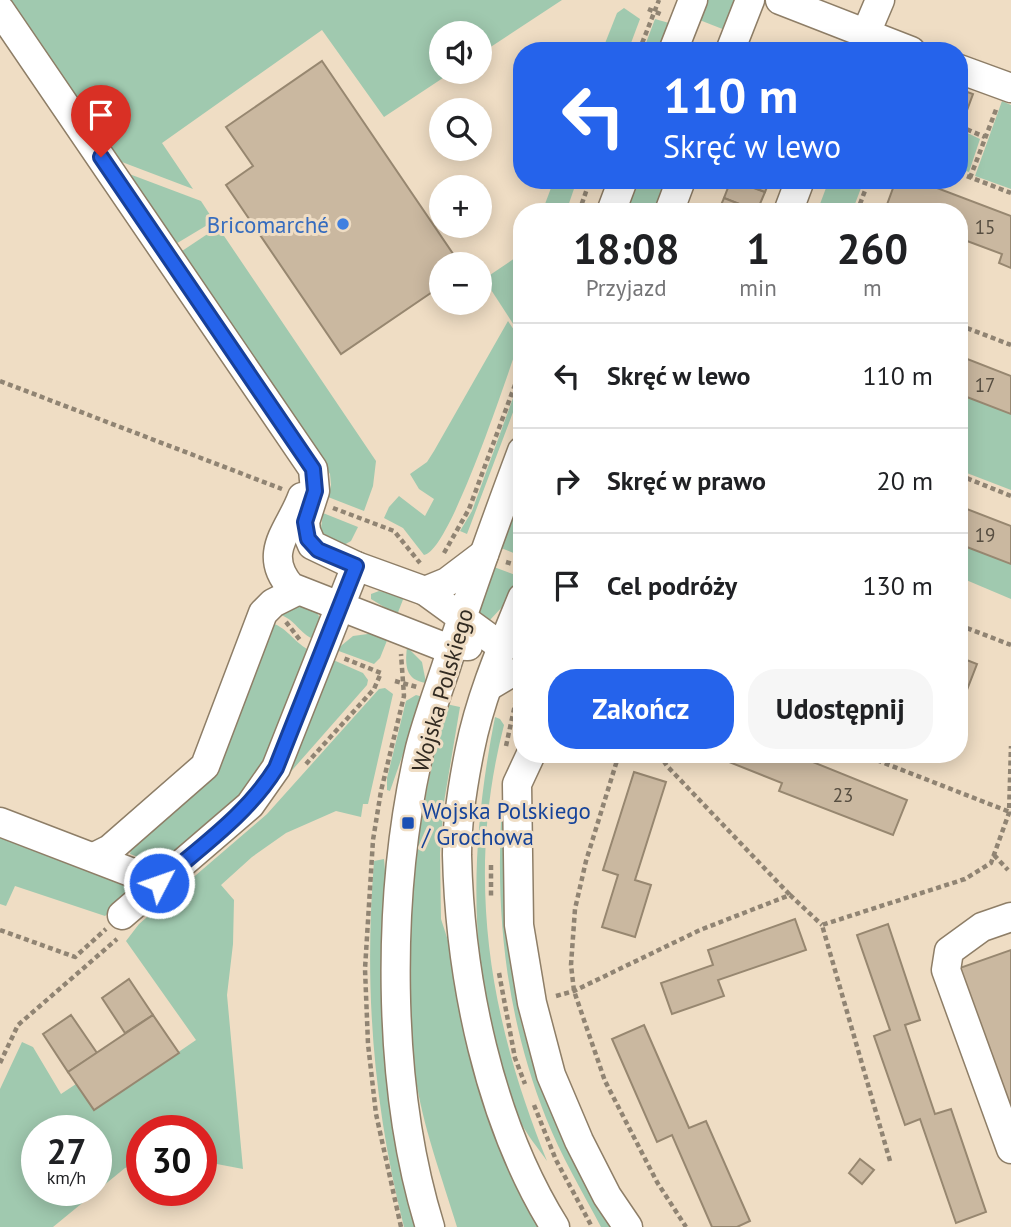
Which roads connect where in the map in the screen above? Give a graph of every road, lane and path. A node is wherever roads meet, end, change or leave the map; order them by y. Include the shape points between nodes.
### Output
1 (659, 0) edge
2 (693, 0) edge
3 (750, 0) edge
4 (780, 0) edge
5 (880, 0) edge
6 (0, 10) edge
7 (848, 26) edge
8 (643, 42) edge
9 (677, 42) edge
10 (734, 42) edge
11 (888, 42) edge
12 (968, 72) edge
13 (1008, 87) edge
14 (968, 130) edge
15 (985, 137) junction
16 (970, 178) joint
17 (1011, 193) edge
18 (968, 328) edge
19 (1011, 345) edge
20 (0, 381) edge
21 (513, 476) edge
22 (968, 479) edge
23 (1011, 496) edge
24 (307, 498) junction
25 (484, 554) junction
26 (356, 566) junction
27 (424, 579) junction
28 (297, 591) junction
29 (341, 607) junction
30 (462, 618) junction
31 (513, 623) edge
32 (968, 628) edge
33 (1011, 645) edge
34 (452, 646) junction
35 (502, 647) junction
36 (513, 673) edge
37 (489, 685) junction
38 (1011, 746) edge
39 (527, 763) edge
40 (616, 763) edge
41 (665, 763) edge
42 (884, 763) edge
43 (1010, 812) edge
44 (0, 822) edge
45 (994, 855) junction
46 (94, 857) junction
47 (1008, 870) dead end
48 (159, 883) junction
49 (790, 895) junction
50 (1011, 917) edge
51 (123, 924) junction
52 (822, 925) junction
53 (0, 930) edge
54 (574, 991) junction
55 (532, 1003) junction
56 (0, 1063) edge
57 (1011, 1149) edge
58 (890, 1161) dead end
59 (430, 1227) edge
60 (555, 1227) edge
61 (628, 1227) edge
62 (686, 1227) edge

1 - 8 path
2 - 9 street
3 - 10 street
4 - 7 street
5 - 7 street
6 - 24 street via 308,463 316,480
7 - 11 street
12 - 13 street
13 - 15 path
14 - 15 path
15 - 16 path
16 - 17 path
18 - 19 path
20 - 24 path
21 - 25 street, Wojska Polskiego
22 - 23 path
24 - 26 street via 308,539 318,550
24 - 27 path via 394,531
24 - 28 street via 277,552 281,572
25 - 27 street via 447,582
25 - 30 street, Wojska Polskiego
26 - 27 street
26 - 29 street
27 - 30 street
28 - 29 street
28 - 46 street via 262,613 205,766 110,849
29 - 34 street
29 - 48 street via 266,785 250,805
30 - 34 street, Wojska Polskiego
30 - 35 street
31 - 35 street, Wojska Polskiego
32 - 33 path
34 - 35 street
34 - 59 street, Wojska Polskiego via 420,748 399,893 396,960 405,1099
35 - 37 street, Wojska Polskiego
36 - 37 street
37 - 60 street, Wojska Polskiego via 470,747 457,853 465,954 481,1037 504,1116 529,1179
38 - 43 path
39 - 55 street via 517,784 519,925
40 - 54 path via 575,909
41 - 49 path
42 - 43 path
43 - 45 path
44 - 46 street
45 - 47 path
45 - 52 path via 990,863 965,879
46 - 48 street
48 - 51 street
49 - 52 path
49 - 54 path via 700,930
50 - 57 street via 982,927 950,951 946,970
51 - 53 path via 75,957
51 - 56 path via 18,1025
52 - 58 path
54 - 55 path
54 - 62 path via 605,1081 657,1182
55 - 61 street via 551,1075 579,1141

